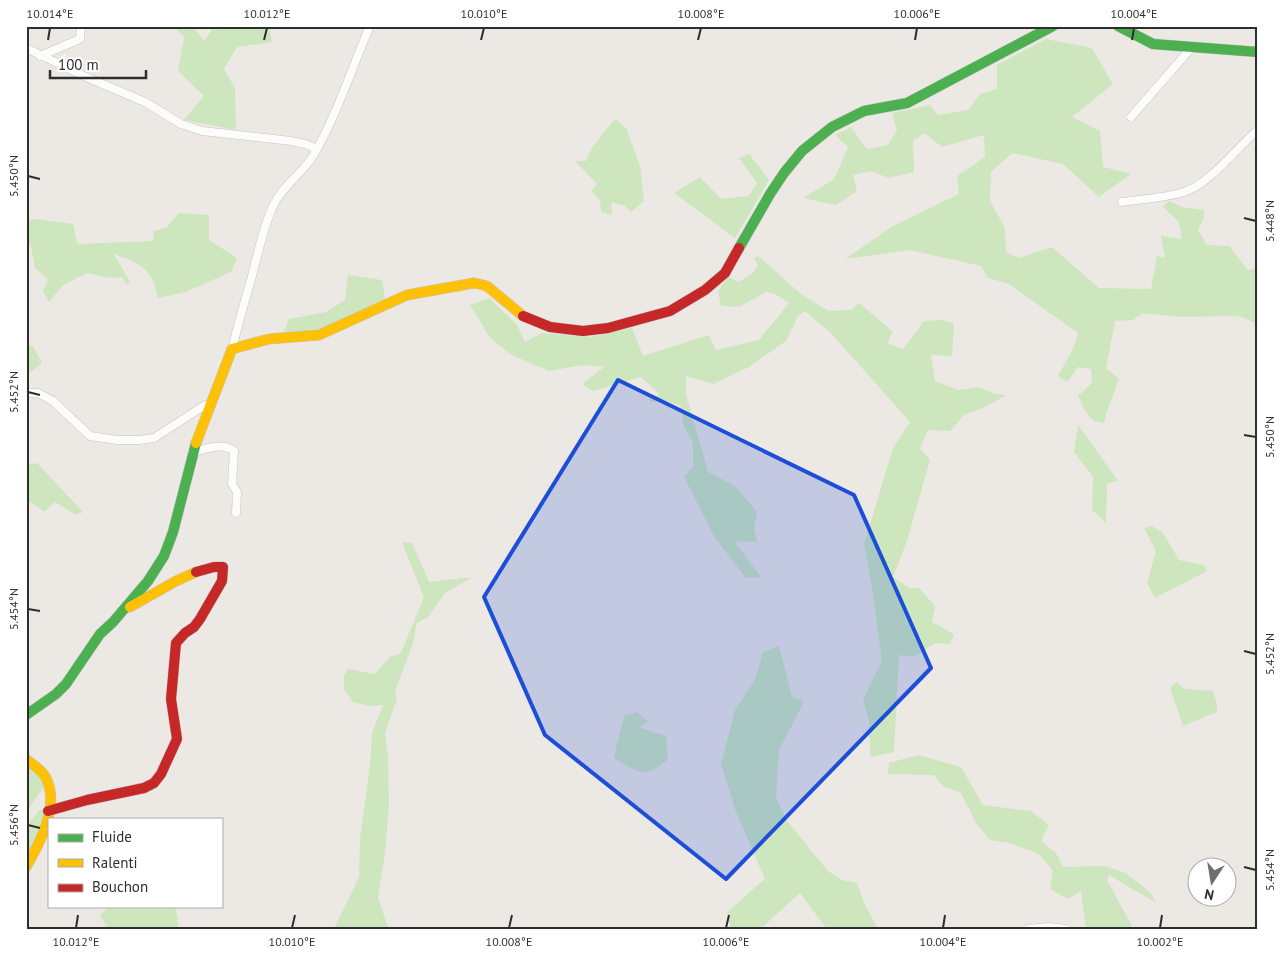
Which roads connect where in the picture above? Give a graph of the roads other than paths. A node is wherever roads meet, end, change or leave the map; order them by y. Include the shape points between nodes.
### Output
1 (81, 26) edge
2 (370, 26) edge
3 (1053, 26) edge
4 (1118, 26) edge
5 (1192, 47) junction
6 (26, 48) edge
7 (1258, 52) edge
8 (40, 56) junction
9 (1131, 117) dead end
10 (1258, 130) edge
11 (317, 150) junction
12 (1122, 202) dead end
13 (232, 350) junction
14 (26, 393) edge
15 (210, 405) junction
16 (192, 454) junction
17 (236, 513) dead end
18 (121, 611) junction
19 (26, 715) edge
20 (26, 759) edge
21 (48, 811) junction
22 (26, 867) edge
23 (1028, 929) edge
24 (1066, 929) edge

1 - 8 street via 80,39
2 - 11 street
3 - 13 street via 907,102 864,111 832,127 802,151 784,173 725,273 705,290 670,311 608,328 570,330 526,318 487,286 474,283 407,295 319,335 269,340
4 - 5 street via 1153,44
5 - 7 street
5 - 9 street
6 - 8 street
8 - 11 street via 145,102 188,127 298,142
10 - 12 street via 1200,184 1184,192
11 - 13 street via 290,180 273,206
13 - 15 street
14 - 15 street via 38,393 53,401 90,436 117,440 154,438
15 - 16 street
16 - 17 street via 217,446 234,452 232,484 237,492
16 - 18 street via 168,548 148,581
18 - 19 street via 100,634 66,684
18 - 21 street via 178,580 222,567 220,587 194,626 176,643 171,699 177,739 161,774 144,788
20 - 21 street via 46,778 50,797
21 - 22 street via 36,850
23 - 24 street

